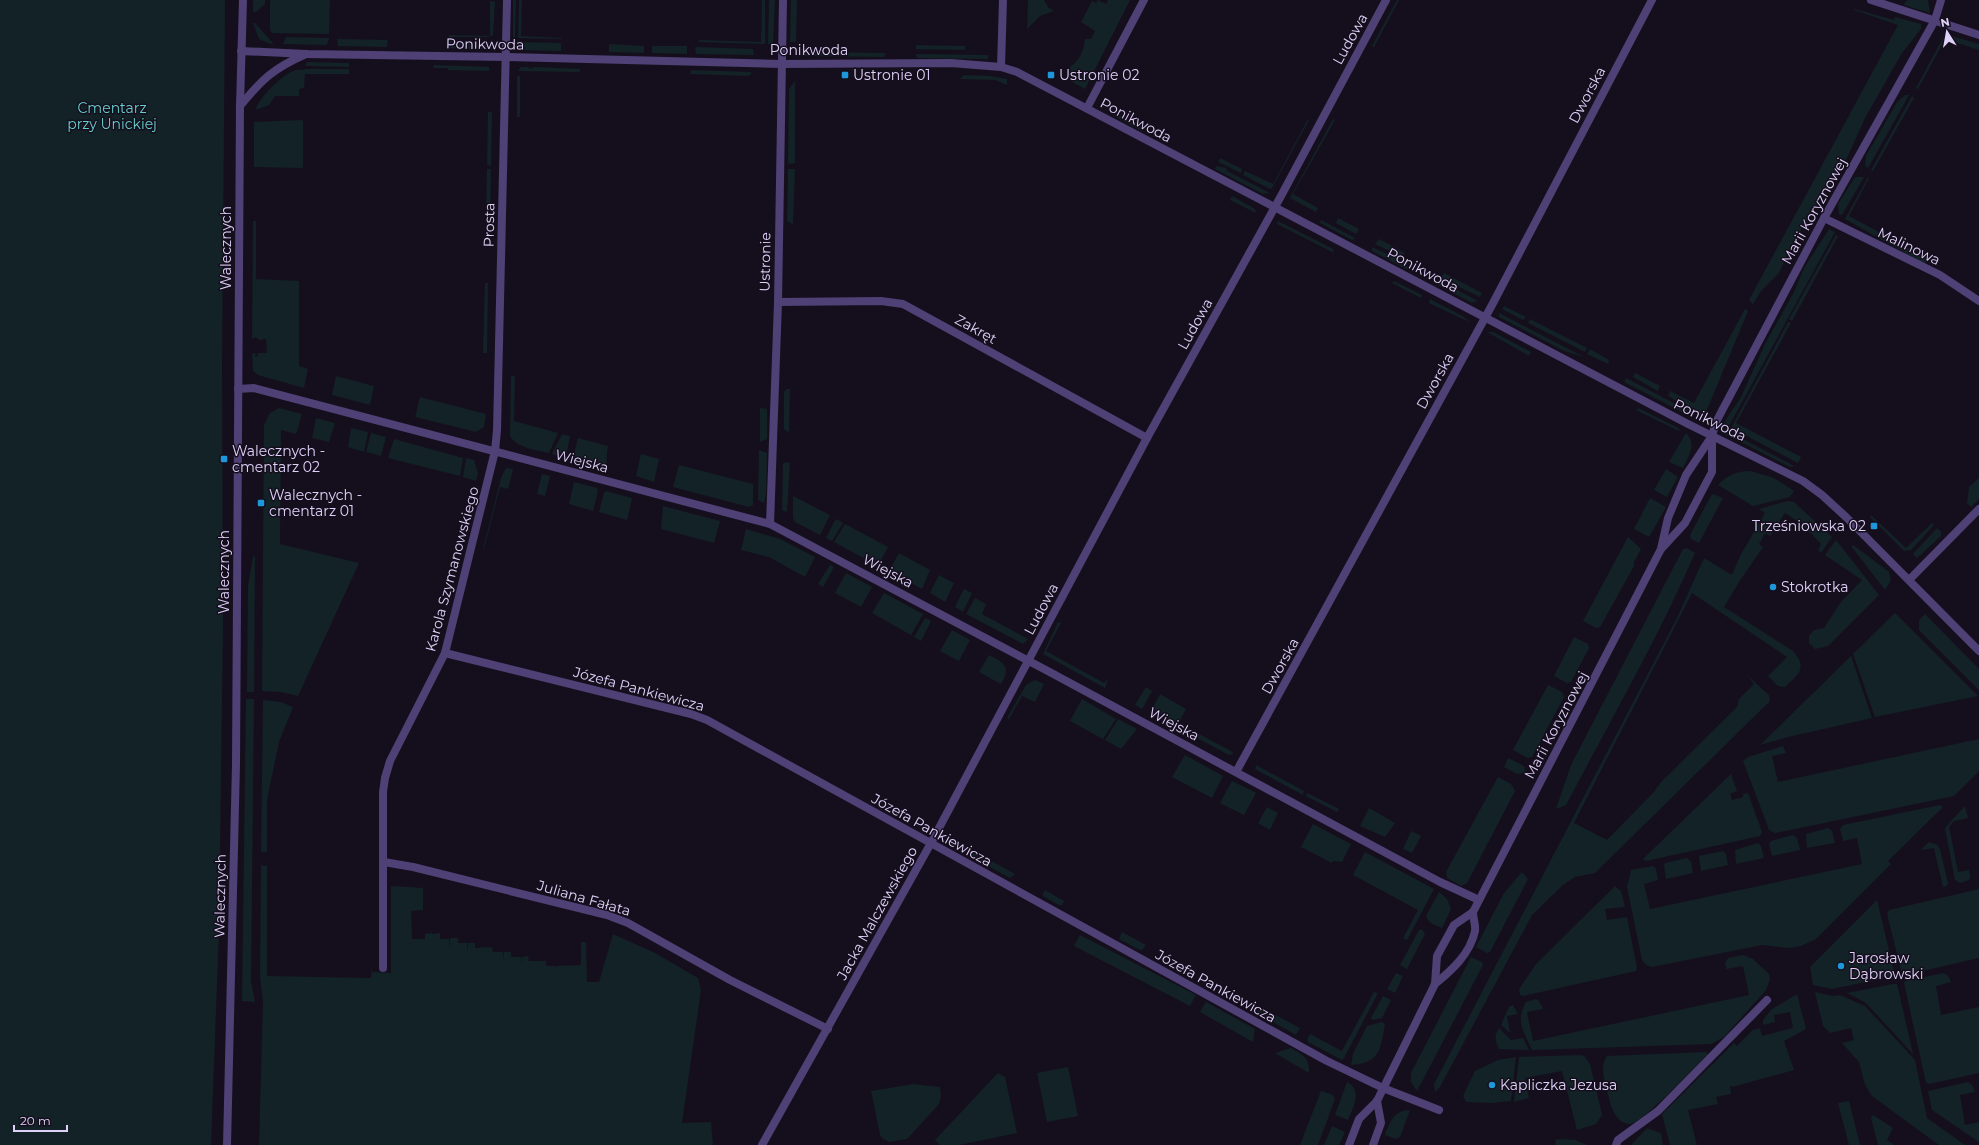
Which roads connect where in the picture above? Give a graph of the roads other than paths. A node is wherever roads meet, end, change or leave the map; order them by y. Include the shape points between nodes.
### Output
1 (243, 0) edge
2 (507, 0) edge
3 (783, 0) edge
4 (1003, 0) edge
5 (1144, 0) edge
6 (1386, 0) edge
7 (1652, 0) edge
8 (1871, 0) edge
9 (1941, 0) edge
10 (1935, 20) junction
11 (1979, 35) edge
12 (241, 51) junction
13 (306, 54) junction
14 (506, 57) junction
15 (781, 64) junction
16 (1002, 67) junction
17 (240, 106) junction
18 (1087, 108) junction
19 (1274, 207) junction
20 (1824, 218) junction
21 (778, 302) junction
22 (1979, 302) edge
23 (1485, 317) junction
24 (238, 390) junction
25 (1712, 436) junction
26 (1147, 438) junction
27 (495, 451) junction
28 (1979, 509) edge
29 (770, 524) junction
30 (1661, 549) junction
31 (1910, 579) junction
32 (1979, 651) edge
33 (445, 653) junction
34 (1027, 660) junction
35 (1236, 772) junction
36 (931, 843) junction
37 (384, 862) junction
38 (1479, 900) junction
39 (1473, 912) junction
40 (383, 968) dead end
41 (1435, 984) junction
42 (1767, 1000) dead end
43 (828, 1029) junction
44 (1384, 1088) junction
45 (1377, 1101) junction
46 (1439, 1110) dead end
47 (227, 1145) edge
48 (762, 1145) edge
49 (1349, 1145) edge
50 (1373, 1145) edge
51 (1616, 1145) edge

1 - 12 street, Walecznych
2 - 14 street, Prosta
3 - 15 street, Ustronie
4 - 16 street
5 - 18 street
6 - 19 street, Ludowa
7 - 23 street, Dworska
8 - 10 street
9 - 10 street, Marii Koryznowej
10 - 11 street
10 - 20 street, Marii Koryznowej
12 - 13 street, Ponikwoda
12 - 17 street, Walecznych
13 - 14 street, Ponikwoda
13 - 17 street via 280,66 258,83
14 - 15 street, Ponikwoda
14 - 27 street, Prosta
15 - 16 street, Ponikwoda via 951,63
15 - 21 street, Ustronie
16 - 18 street, Ponikwoda via 1017,72
17 - 24 street, Walecznych
18 - 19 street, Ponikwoda
19 - 23 street, Ponikwoda
19 - 26 street, Ludowa
20 - 22 street, Malinowa via 1940,275
20 - 25 street, Marii Koryznowej via 1716,422
21 - 26 street, Zakręt via 881,301 903,304
21 - 29 street, Ustronie
23 - 25 street, Ponikwoda
23 - 35 street, Dworska
24 - 27 street, Wiejska via 254,388
24 - 47 street, Walecznych via 235,786
25 - 30 street, Marii Koryznowej via 1686,474 1668,518
25 - 30 street, Marii Koryznowej via 1712,472 1685,523
25 - 31 street, Ponikwoda via 1803,481 1822,495
26 - 34 street, Ludowa
27 - 29 street, Wiejska
27 - 33 street, Karola Szymanowskiego
28 - 31 street
29 - 34 street, Wiejska
30 - 38 street, Marii Koryznowej
31 - 32 street, Ponikwoda
33 - 36 street, Józefa Pankiewicza via 707,720
33 - 37 street, Karola Szymanowskiego via 390,761 385,778
34 - 35 street, Wiejska
34 - 36 street, Jacka Malczewskiego
35 - 38 street, Wiejska via 1440,882
36 - 43 street, Jacka Malczewskiego
36 - 44 street, Józefa Pankiewicza via 1326,1061
37 - 40 street, Karola Szymanowskiego
37 - 43 street, Juliana Fałata via 413,867 628,922 730,980
38 - 39 street, Marii Koryznowej
39 - 41 street, Marii Koryznowej via 1454,925 1437,956
39 - 41 street, Marii Koryznowej via 1476,930 1467,949 1458,964
41 - 44 street, Marii Koryznowej
42 - 51 street via 1658,1111 1618,1140
43 - 48 street, Jacka Malczewskiego
44 - 45 street, Marii Koryznowej
44 - 46 street
45 - 49 street, Marii Koryznowej via 1359,1119
45 - 50 street via 1381,1123

